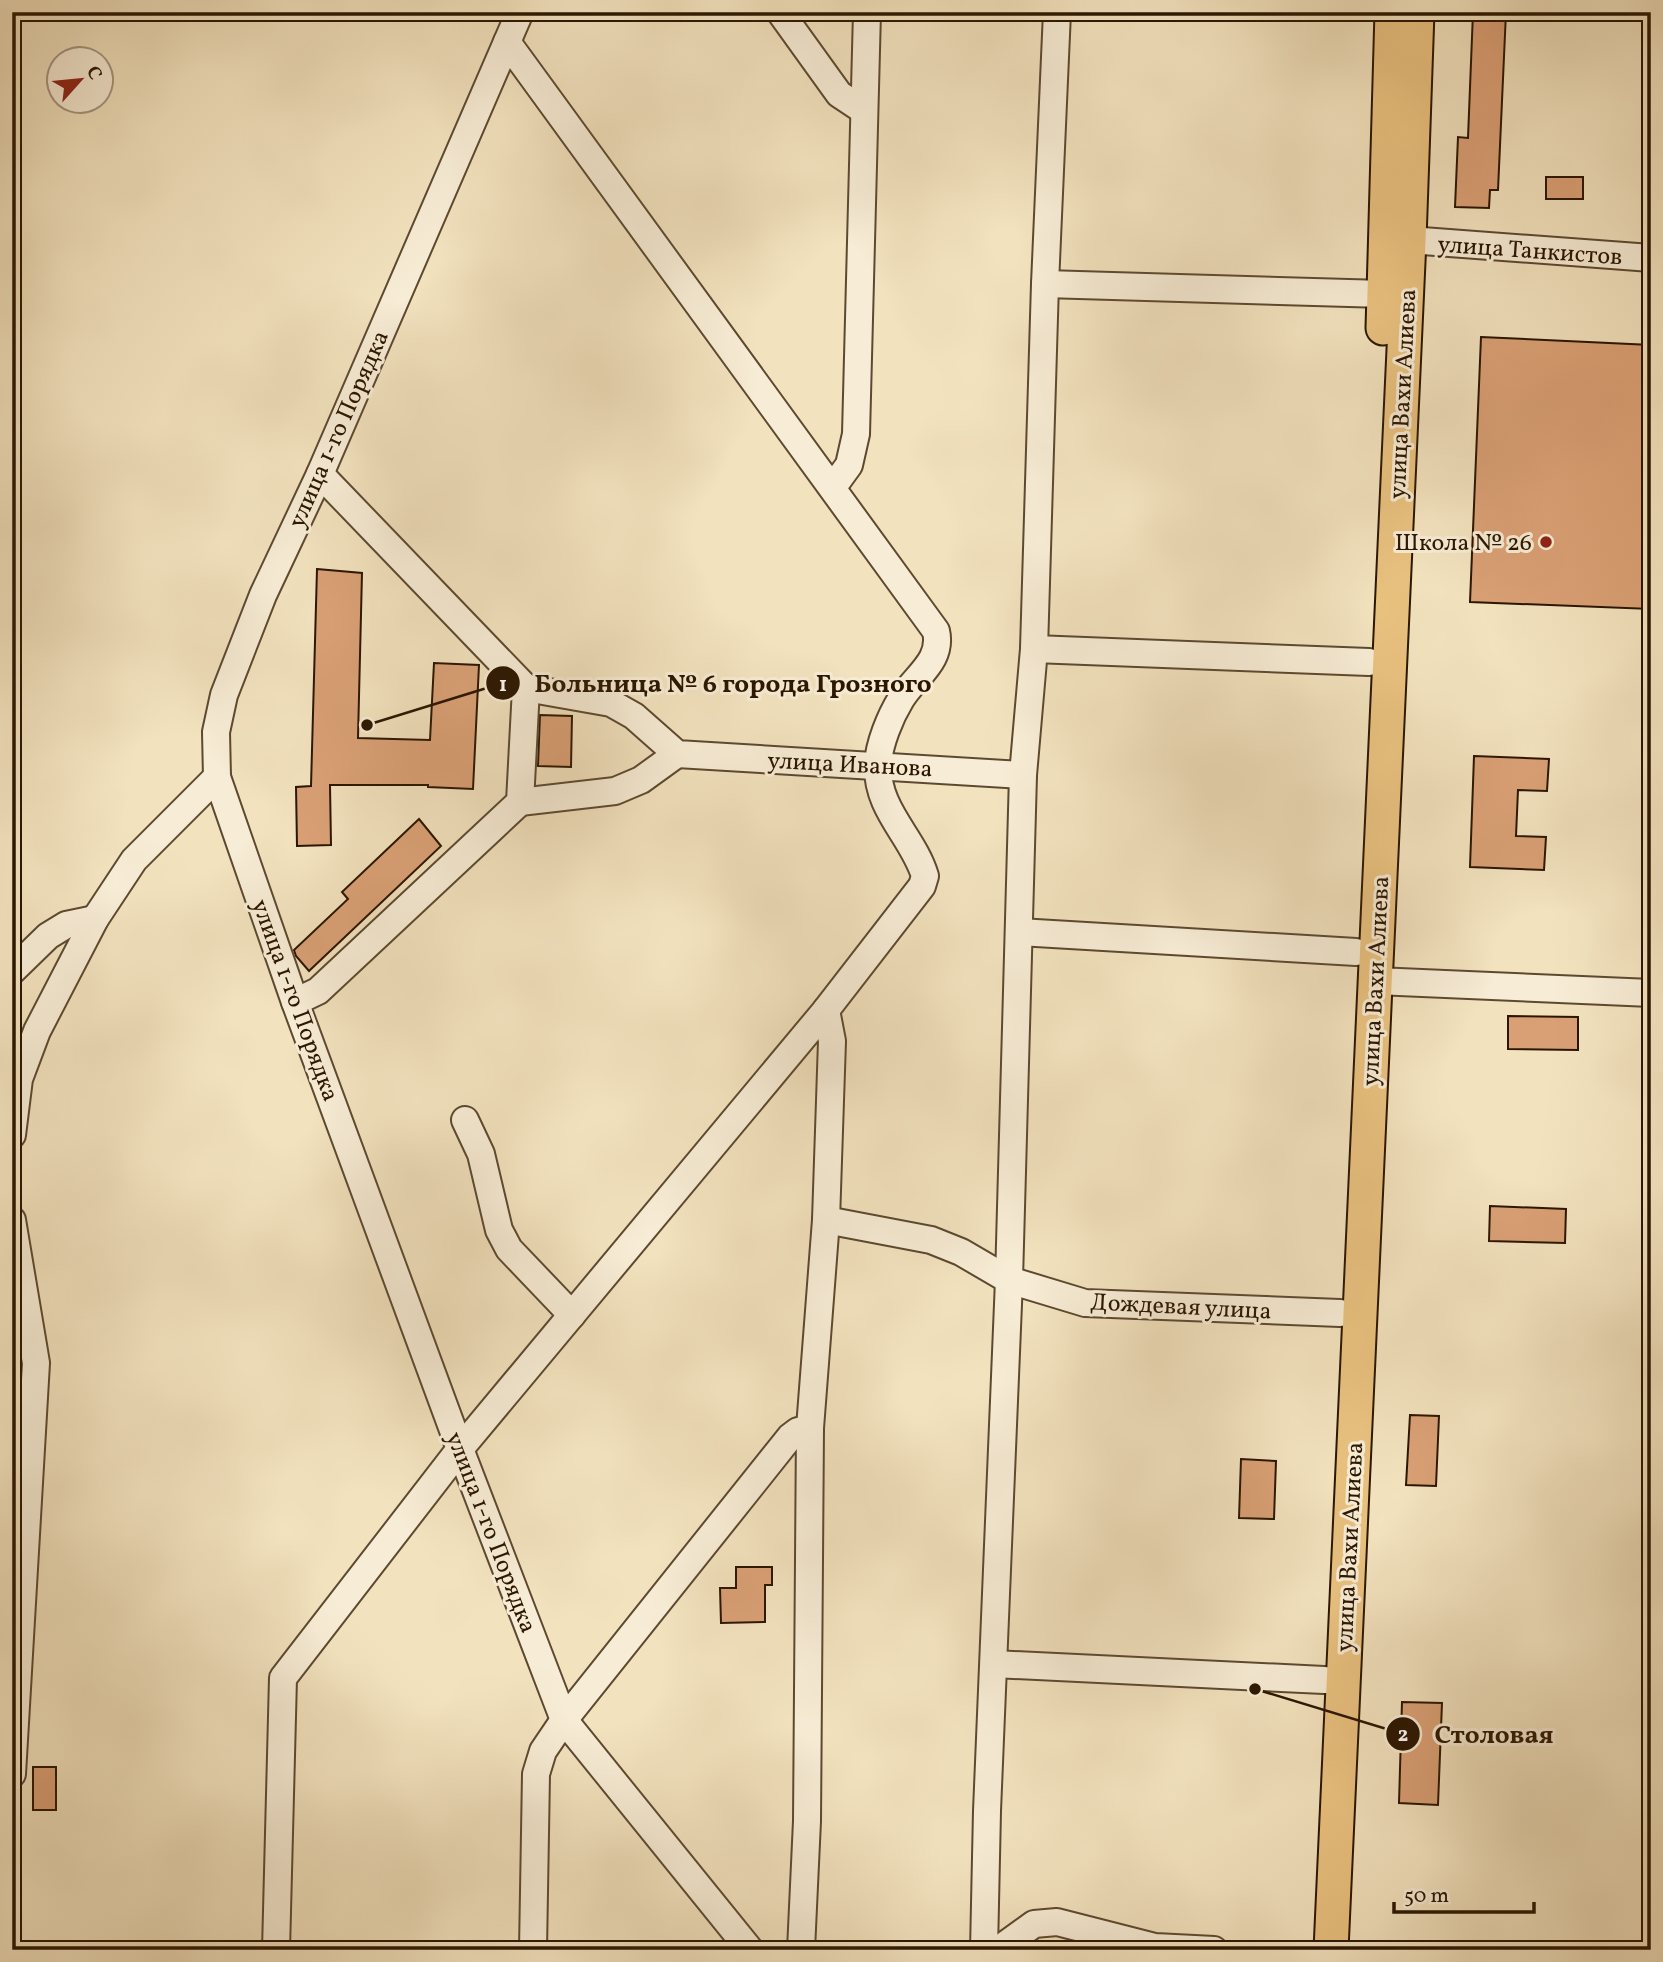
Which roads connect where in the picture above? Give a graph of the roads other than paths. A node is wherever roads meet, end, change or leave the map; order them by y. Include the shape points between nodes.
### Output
1 (520, 12) edge
2 (780, 12) edge
3 (867, 12) edge
4 (1057, 12) edge
5 (1392, 12) edge
6 (1417, 12) edge
7 (507, 42) junction
8 (863, 110) junction
9 (1409, 240) junction
10 (1651, 258) edge
11 (1045, 284) junction
12 (1384, 294) junction
13 (320, 474) junction
14 (833, 487) junction
15 (1034, 649) junction
16 (1369, 662) junction
17 (526, 688) junction
18 (677, 754) junction
19 (878, 764) junction
20 (1023, 775) junction
21 (217, 777) junction
22 (520, 802) junction
23 (95, 919) junction
24 (1019, 932) junction
25 (1356, 953) junction
26 (12, 971) edge
27 (1376, 981) junction
28 (1651, 993) edge
29 (295, 1002) junction
30 (826, 1010) junction
31 (465, 1120) dead end
32 (12, 1135) edge
33 (12, 1220) edge
34 (826, 1220) junction
35 (1009, 1280) junction
36 (1340, 1313) junction
37 (572, 1315) junction
38 (810, 1427) junction
39 (460, 1449) junction
40 (994, 1664) junction
41 (1324, 1681) junction
42 (564, 1720) junction
43 (12, 1774) edge
44 (276, 1950) edge
45 (533, 1950) edge
46 (750, 1950) edge
47 (801, 1950) edge
48 (984, 1950) edge
49 (998, 1950) edge
50 (1214, 1950) edge
51 (1311, 1950) edge
52 (1331, 1950) edge

1 - 7 street, улица 1-го Порядка
2 - 8 street via 838,94
3 - 8 street
4 - 11 street
5 - 12 main road, улица Вахи Алиева
6 - 9 main road, улица Вахи Алиева
7 - 13 street, улица 1-го Порядка
7 - 14 street
8 - 14 street via 856,434 849,465
9 - 10 street, улица Танкистов
9 - 27 main road, улица Вахи Алиева
11 - 12 street
11 - 15 street
12 - 16 main road, улица Вахи Алиева
13 - 17 street
13 - 21 street, улица 1-го Порядка via 263,595 225,695 216,732
14 - 19 street via 936,631 939,642 936,656 901,699 885,733
15 - 16 street
15 - 20 street
16 - 25 main road, улица Вахи Алиева
17 - 18 street via 611,703 634,716
17 - 22 street
18 - 19 street, улица Иванова
18 - 22 street via 641,780 615,791
19 - 20 street, улица Иванова
19 - 30 street via 883,800 916,851 925,876 922,886
20 - 24 street
21 - 23 street via 134,860
21 - 29 street, улица 1-го Порядка
22 - 29 street via 317,991
23 - 26 street via 66,925 48,936
23 - 32 street via 37,1031 19,1079
24 - 25 street
24 - 35 street
25 - 36 main road, улица Вахи Алиева
27 - 28 street
27 - 52 main road, улица Вахи Алиева
29 - 39 street, улица 1-го Порядка
30 - 34 street via 832,1041
30 - 37 street
31 - 37 street via 481,1154 499,1230 509,1249
33 - 43 street via 36,1363
34 - 35 street, Дождевая улица via 931,1240
34 - 38 street
35 - 36 street, Дождевая улица via 1085,1303
35 - 40 street
36 - 41 main road, улица Вахи Алиева
37 - 39 street
38 - 42 street via 790,1437
38 - 47 street via 807,1821
39 - 42 street, улица 1-го Порядка
39 - 44 street via 283,1678
40 - 41 street
40 - 48 street
41 - 51 main road, улица Вахи Алиева
42 - 45 street via 536,1774
42 - 46 street, улица 1-го Порядка
49 - 50 street via 1034,1924 1057,1922 1155,1947

